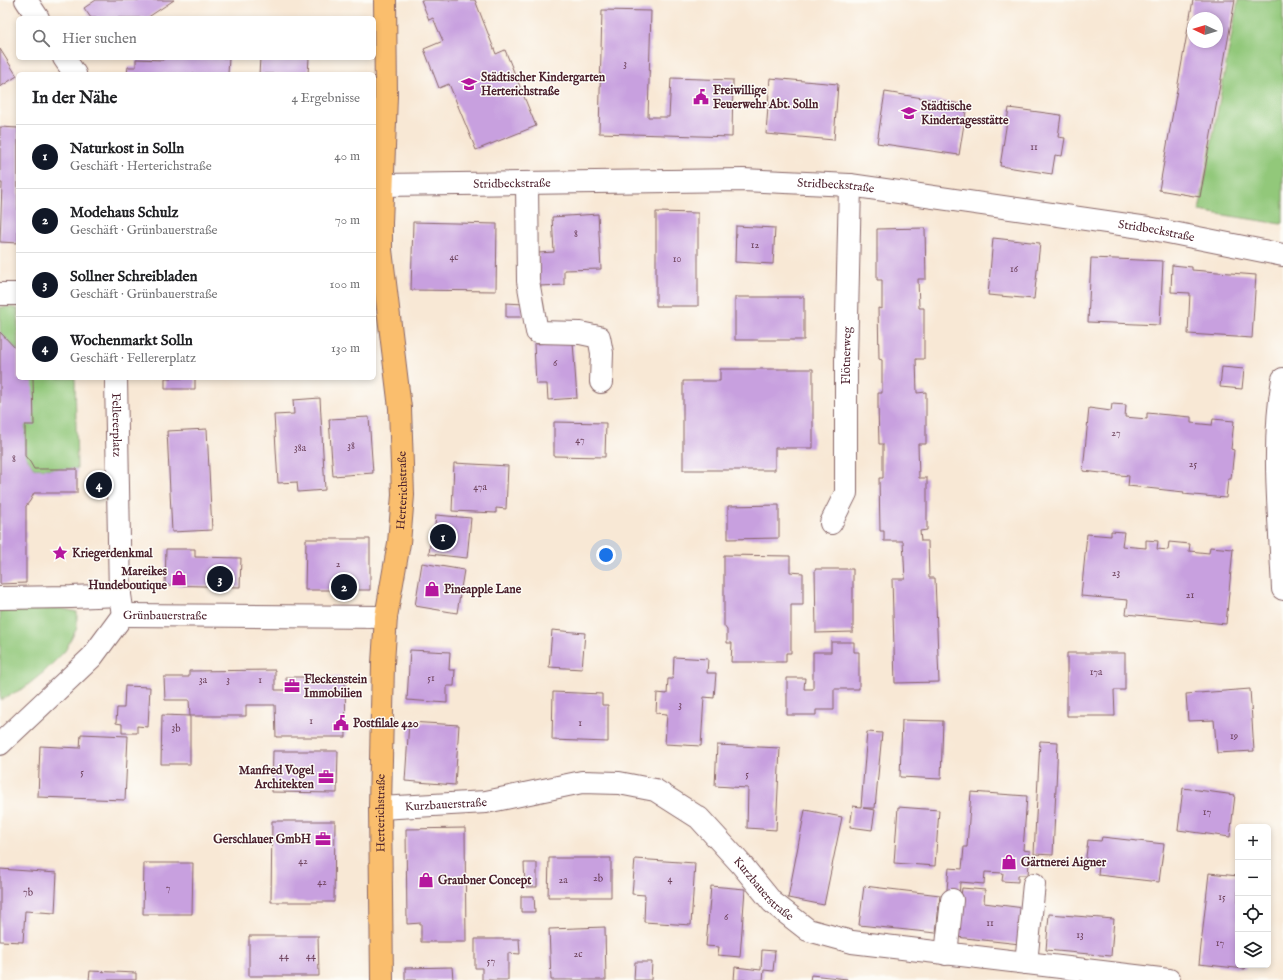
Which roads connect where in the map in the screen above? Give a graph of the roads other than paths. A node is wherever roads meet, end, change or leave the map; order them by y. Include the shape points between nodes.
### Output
1 (26, 0) edge
2 (385, 0) edge
3 (37, 16) edge
4 (65, 60) edge
5 (74, 72) edge
6 (379, 162) edge
7 (527, 183) junction
8 (382, 185) junction
9 (850, 185) junction
10 (1283, 255) edge
11 (0, 294) edge
12 (16, 294) edge
13 (1283, 379) edge
14 (116, 380) edge
15 (601, 382) dead end
16 (831, 523) dead end
17 (1283, 589) edge
18 (0, 598) edge
19 (122, 605) junction
20 (386, 617) junction
21 (0, 744) edge
22 (380, 808) junction
23 (1034, 884) dead end
24 (952, 900) dead end
25 (946, 954) junction
26 (1026, 963) junction
27 (382, 980) edge
28 (1169, 980) edge

1 - 3 street
2 - 6 main road, Herterichstraße via 386,96
4 - 5 street
6 - 8 main road, Herterichstraße
7 - 8 street, Stridbeckstraße
7 - 9 street, Stridbeckstraße via 743,180
7 - 15 street via 528,281 537,332 580,333 599,337 602,353
8 - 20 main road, Herterichstraße via 381,250 400,408 403,495
9 - 10 street, Stridbeckstraße via 1148,228
9 - 16 street, Flötnerweg via 846,493
11 - 12 street
13 - 17 street via 1277,443
14 - 19 street, Fellererplatz
18 - 19 street, Grünbauerstraße via 71,598
19 - 20 street, Grünbauerstraße
19 - 21 street, Grünbauerstraße via 92,657
20 - 22 main road, Herterichstraße
22 - 25 street, Kurzbauerstraße via 486,802 582,782 619,782 655,790 699,818 772,902 808,930 852,942
22 - 27 main road, Herterichstraße
23 - 26 street
24 - 25 street
25 - 26 street, Kurzbauerstraße
26 - 28 street, Kurzbauerstraße

